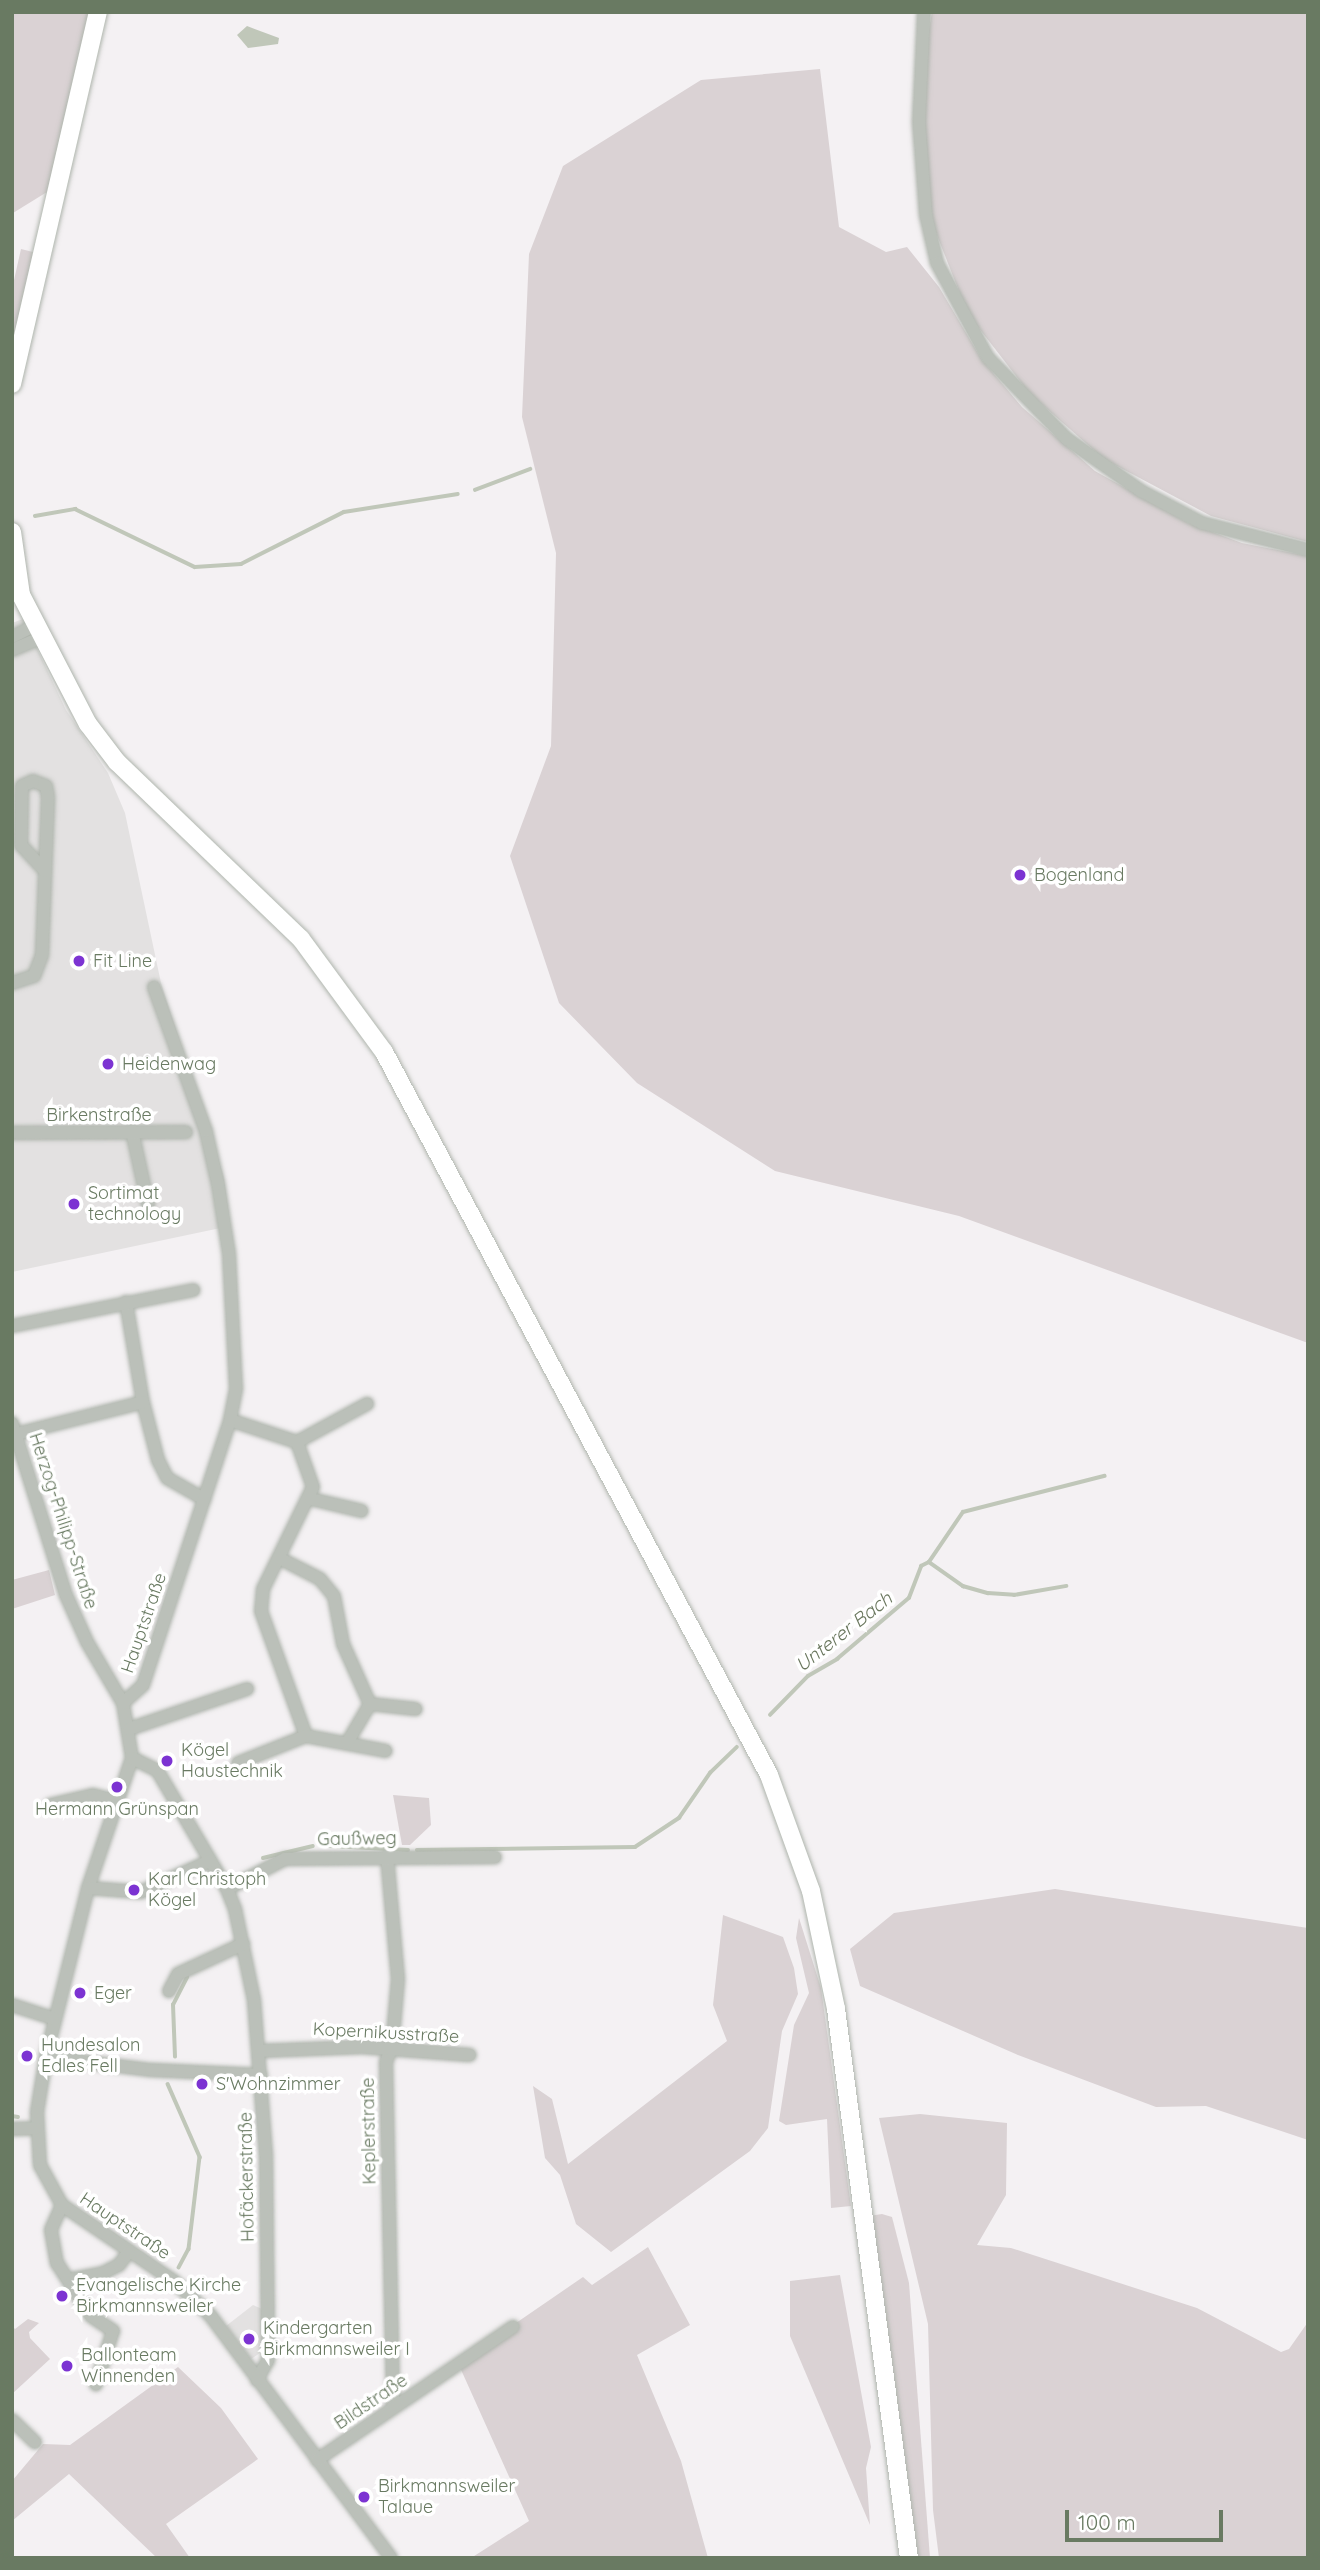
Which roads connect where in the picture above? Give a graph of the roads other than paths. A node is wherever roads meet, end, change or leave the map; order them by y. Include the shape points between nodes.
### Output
1 (98, 12) edge
2 (924, 12) edge
3 (12, 384) edge
4 (12, 532) edge
5 (1308, 550) edge
6 (39, 630) junction
7 (12, 637) edge
8 (12, 650) edge
9 (45, 871) junction
10 (12, 983) edge
11 (154, 987) dead end
12 (132, 1131) junction
13 (186, 1132) dead end
14 (12, 1133) edge
15 (148, 1204) dead end
16 (193, 1290) dead end
17 (126, 1302) junction
18 (12, 1326) edge
19 (143, 1402) junction
20 (367, 1404) dead end
21 (230, 1420) junction
22 (14, 1429) edge
23 (297, 1442) junction
24 (204, 1499) junction
25 (311, 1499) junction
26 (362, 1511) dead end
27 (279, 1558) junction
28 (247, 1689) dead end
29 (123, 1703) junction
30 (370, 1704) junction
31 (416, 1709) dead end
32 (129, 1729) junction
33 (306, 1736) junction
34 (347, 1743) junction
35 (386, 1751) dead end
36 (132, 1758) junction
37 (238, 1763) dead end
38 (117, 1801) junction
39 (50, 1805) dead end
40 (387, 1856) junction
41 (495, 1857) dead end
42 (209, 1861) junction
43 (88, 1888) junction
44 (227, 1889) junction
45 (243, 1944) junction
46 (169, 1991) dead end
47 (12, 2004) edge
48 (55, 2019) junction
49 (392, 2047) junction
50 (259, 2051) junction
51 (470, 2056) dead end
52 (46, 2057) junction
53 (261, 2075) junction
54 (36, 2128) junction
55 (12, 2129) edge
56 (62, 2205) junction
57 (129, 2251) junction
58 (68, 2280) junction
59 (513, 2326) dead end
60 (257, 2380) junction
61 (96, 2384) dead end
62 (393, 2408) junction
63 (12, 2420) edge
64 (35, 2442) dead end
65 (317, 2460) junction
66 (391, 2558) edge
67 (909, 2558) edge

1 - 3 main road
2 - 5 street via 919,122 926,215 937,263 988,358 1067,439 1141,491 1202,523
4 - 6 main road
6 - 7 street
6 - 8 street
6 - 67 main road via 66,688 117,762 301,939 384,1052 769,1775 811,1891 836,2009
9 - 9 street via 21,845 22,786 33,781 46,786 48,797
9 - 10 street via 39,968 27,981
11 - 21 street, Hauptstraße via 206,1131 218,1184 229,1254 236,1388
12 - 13 street, Birkenstraße
12 - 14 street, Birkenstraße
12 - 15 street
16 - 17 street
17 - 18 street
17 - 19 street
19 - 22 street
19 - 24 street via 167,1478
20 - 23 street
21 - 23 street
21 - 24 street, Hauptstraße
22 - 29 street, Herzog-Philipp-Straße via 66,1595 86,1642
23 - 25 street via 313,1487
24 - 29 street, Hauptstraße via 143,1685
25 - 26 street
25 - 27 street
27 - 30 street via 330,1587 343,1644
27 - 33 street via 259,1600
28 - 32 street
29 - 32 street, Hauptstraße
30 - 31 street
30 - 34 street
32 - 36 street, Hauptstraße
33 - 34 street
33 - 37 street
34 - 35 street
36 - 38 street, Hauptstraße
36 - 42 street, Hofäckerstraße via 157,1770
38 - 39 street via 93,1795
38 - 43 street, Hauptstraße
40 - 41 street, Gaußweg
40 - 44 street, Gaußweg via 285,1858
40 - 49 street, Keplerstraße via 398,1979
42 - 43 street via 141,1892
42 - 44 street, Hofäckerstraße
43 - 48 street, Hauptstraße
44 - 45 street, Hofäckerstraße
45 - 46 street via 178,1973
45 - 50 street, Hofäckerstraße
47 - 48 street
48 - 52 street, Hauptstraße
49 - 50 street, Kopernikusstraße via 306,2046
49 - 51 street, Kopernikusstraße
49 - 62 street, Keplerstraße via 386,2062 385,2109
50 - 53 street, Hofäckerstraße
52 - 53 street via 151,2070
52 - 54 street, Hauptstraße
53 - 60 street, Hofäckerstraße via 268,2360
54 - 55 street
54 - 56 street, Hauptstraße via 40,2165
56 - 57 street, Hauptstraße
56 - 58 street via 51,2230 57,2263
57 - 58 street via 119,2265 103,2273
57 - 60 street, Hauptstraße via 190,2295
58 - 61 street via 91,2316 113,2331
59 - 62 street, Bildstraße
60 - 65 street, Hauptstraße
62 - 65 street, Bildstraße
63 - 64 street
65 - 66 street, Hauptstraße

